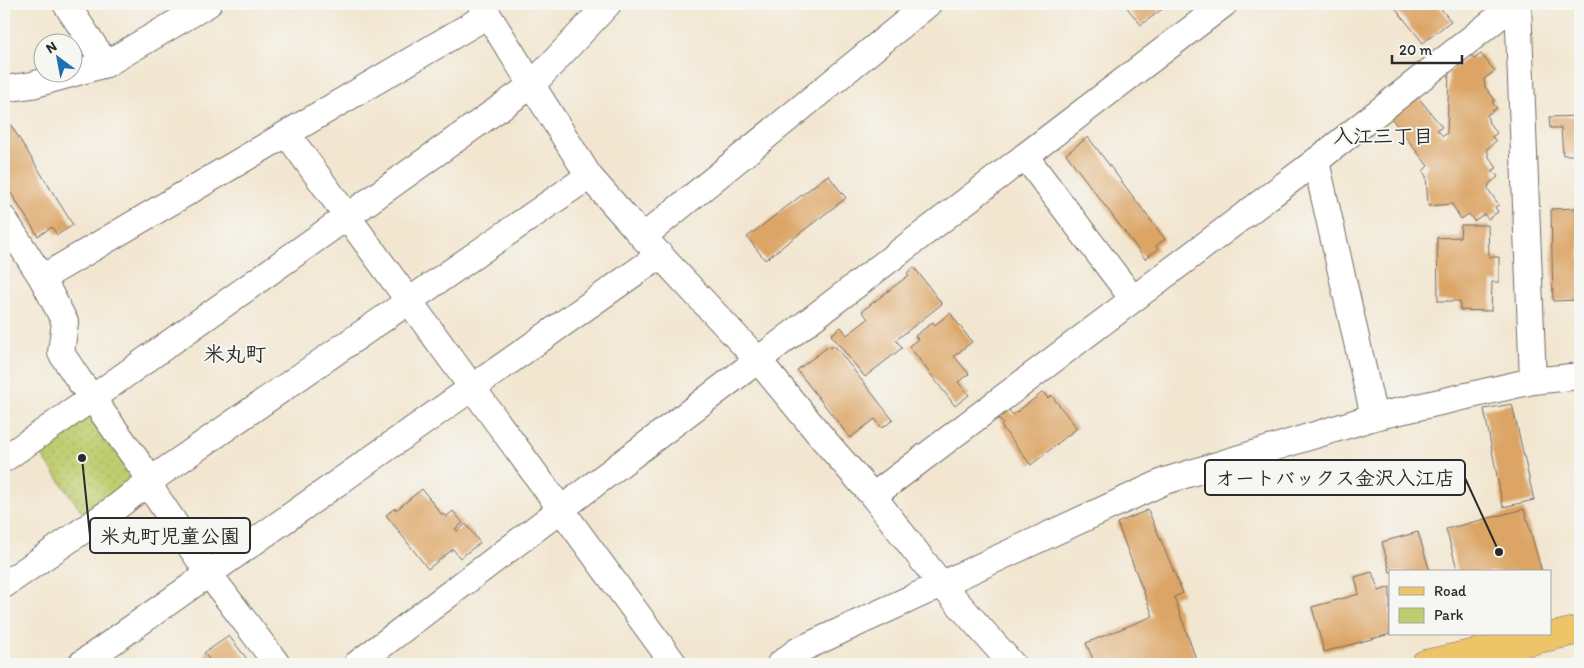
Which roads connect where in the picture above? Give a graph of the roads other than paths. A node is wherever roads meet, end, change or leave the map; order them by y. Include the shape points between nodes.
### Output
1 (66, 4) edge
2 (208, 4) edge
3 (608, 4) edge
4 (928, 4) edge
5 (1224, 4) edge
6 (1517, 4) edge
7 (484, 9) edge
8 (106, 64) junction
9 (532, 85) junction
10 (4, 89) edge
11 (287, 134) junction
12 (1025, 156) junction
13 (1316, 161) junction
14 (589, 176) junction
15 (347, 216) junction
16 (4, 218) edge
17 (651, 246) junction
18 (42, 278) junction
19 (1133, 299) junction
20 (409, 301) junction
21 (758, 360) junction
22 (1580, 376) edge
23 (1533, 382) junction
24 (472, 388) junction
25 (92, 399) junction
26 (1374, 417) junction
27 (4, 459) edge
28 (151, 480) junction
29 (873, 496) junction
30 (561, 510) junction
31 (209, 574) junction
32 (941, 584) junction
33 (4, 585) edge
34 (1580, 630) edge
35 (81, 664) edge
36 (277, 664) edge
37 (357, 664) edge
38 (674, 664) edge
39 (780, 664) edge
40 (1012, 664) edge
41 (1425, 664) edge

1 - 8 street
2 - 8 street
3 - 9 street
4 - 17 street
5 - 12 street
6 - 13 street
6 - 23 street
7 - 9 street
7 - 11 street
8 - 10 street via 32,85
9 - 14 street
9 - 15 street
11 - 15 street
11 - 18 street
12 - 19 street
12 - 21 street
13 - 19 street
13 - 26 street
14 - 17 street
14 - 20 street
15 - 20 street
15 - 25 street
16 - 18 street
17 - 21 street
17 - 24 street
18 - 25 street via 65,322 61,353
19 - 29 street
20 - 24 street
20 - 28 street
21 - 29 street
21 - 30 street
22 - 23 street
23 - 26 street
24 - 30 street
24 - 31 street
25 - 27 street
25 - 28 street
26 - 32 street via 1164,481
28 - 31 street via 154,493
28 - 33 street
29 - 32 street
30 - 37 street
30 - 38 street
31 - 35 street
31 - 36 street
32 - 39 street via 797,651
32 - 40 street
34 - 41 main road

